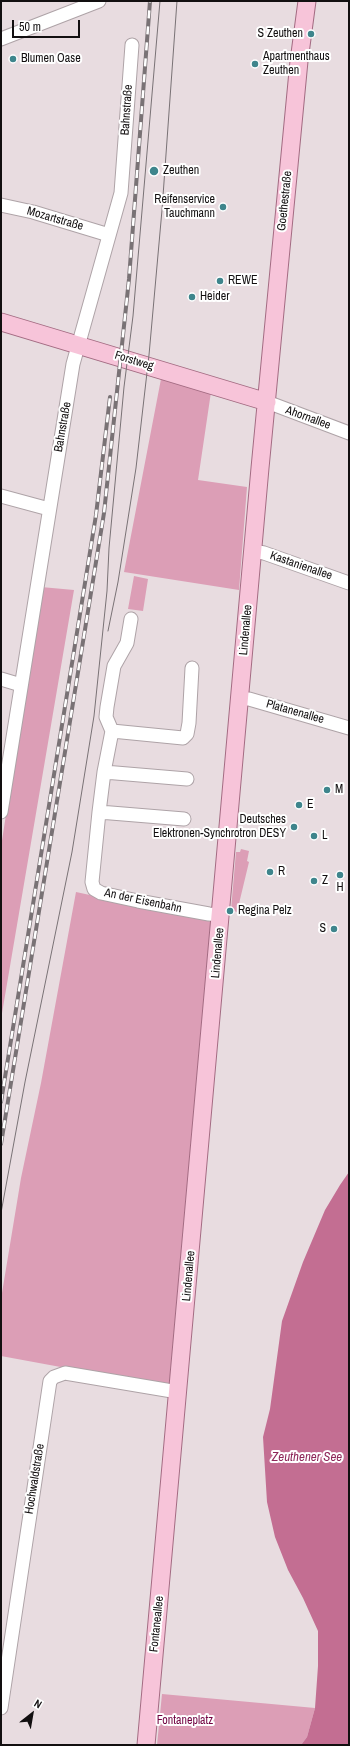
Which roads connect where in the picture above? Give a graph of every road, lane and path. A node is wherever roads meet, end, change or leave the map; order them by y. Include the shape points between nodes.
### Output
1 (98, 1) edge
2 (308, 1) edge
3 (1, 39) edge
4 (132, 44) dead end
5 (1, 205) edge
6 (109, 235) junction
7 (1, 322) edge
8 (79, 345) junction
9 (267, 402) junction
10 (349, 433) edge
11 (1, 496) edge
12 (49, 509) junction
13 (253, 551) junction
14 (349, 583) edge
15 (131, 619) dead end
16 (192, 668) dead end
17 (1, 679) edge
18 (21, 685) junction
19 (240, 699) junction
20 (349, 728) edge
21 (112, 731) junction
22 (104, 772) junction
23 (187, 778) dead end
24 (1, 812) edge
25 (100, 812) junction
26 (184, 819) dead end
27 (221, 915) junction
28 (178, 1392) junction
29 (168, 1504) joint
30 (1, 1708) edge
31 (146, 1745) edge

1 - 3 street
2 - 9 main road, Goethestraße via 299,68
4 - 6 street, Bahnstraße via 122,184
5 - 6 street, Mozartstraße
6 - 8 street, Bahnstraße
7 - 8 main road, Forstweg
8 - 9 main road, Forstweg
8 - 12 street, Bahnstraße via 73,364
9 - 10 street, Ahornallee
9 - 13 main road, Lindenallee
11 - 12 street
12 - 18 street, Bahnstraße
13 - 14 street, Kastanienallee
13 - 19 main road, Lindenallee
15 - 21 street, An der Eisenbahn via 127,643 114,666 106,717
16 - 21 street via 189,723 187,734 183,738
17 - 18 street
18 - 24 street, Bahnstraße
19 - 20 street, Platanenallee
19 - 27 main road, Lindenallee
21 - 22 street, An der Eisenbahn
22 - 23 street
22 - 25 street, An der Eisenbahn
25 - 26 street
25 - 27 street, An der Eisenbahn via 92,882 94,889 101,893 138,901
27 - 28 main road, Lindenallee
28 - 29 main road, Lindenallee
28 - 30 street, Hochwaldstraße via 65,1373 50,1381
29 - 31 main road, Fontaneallee

